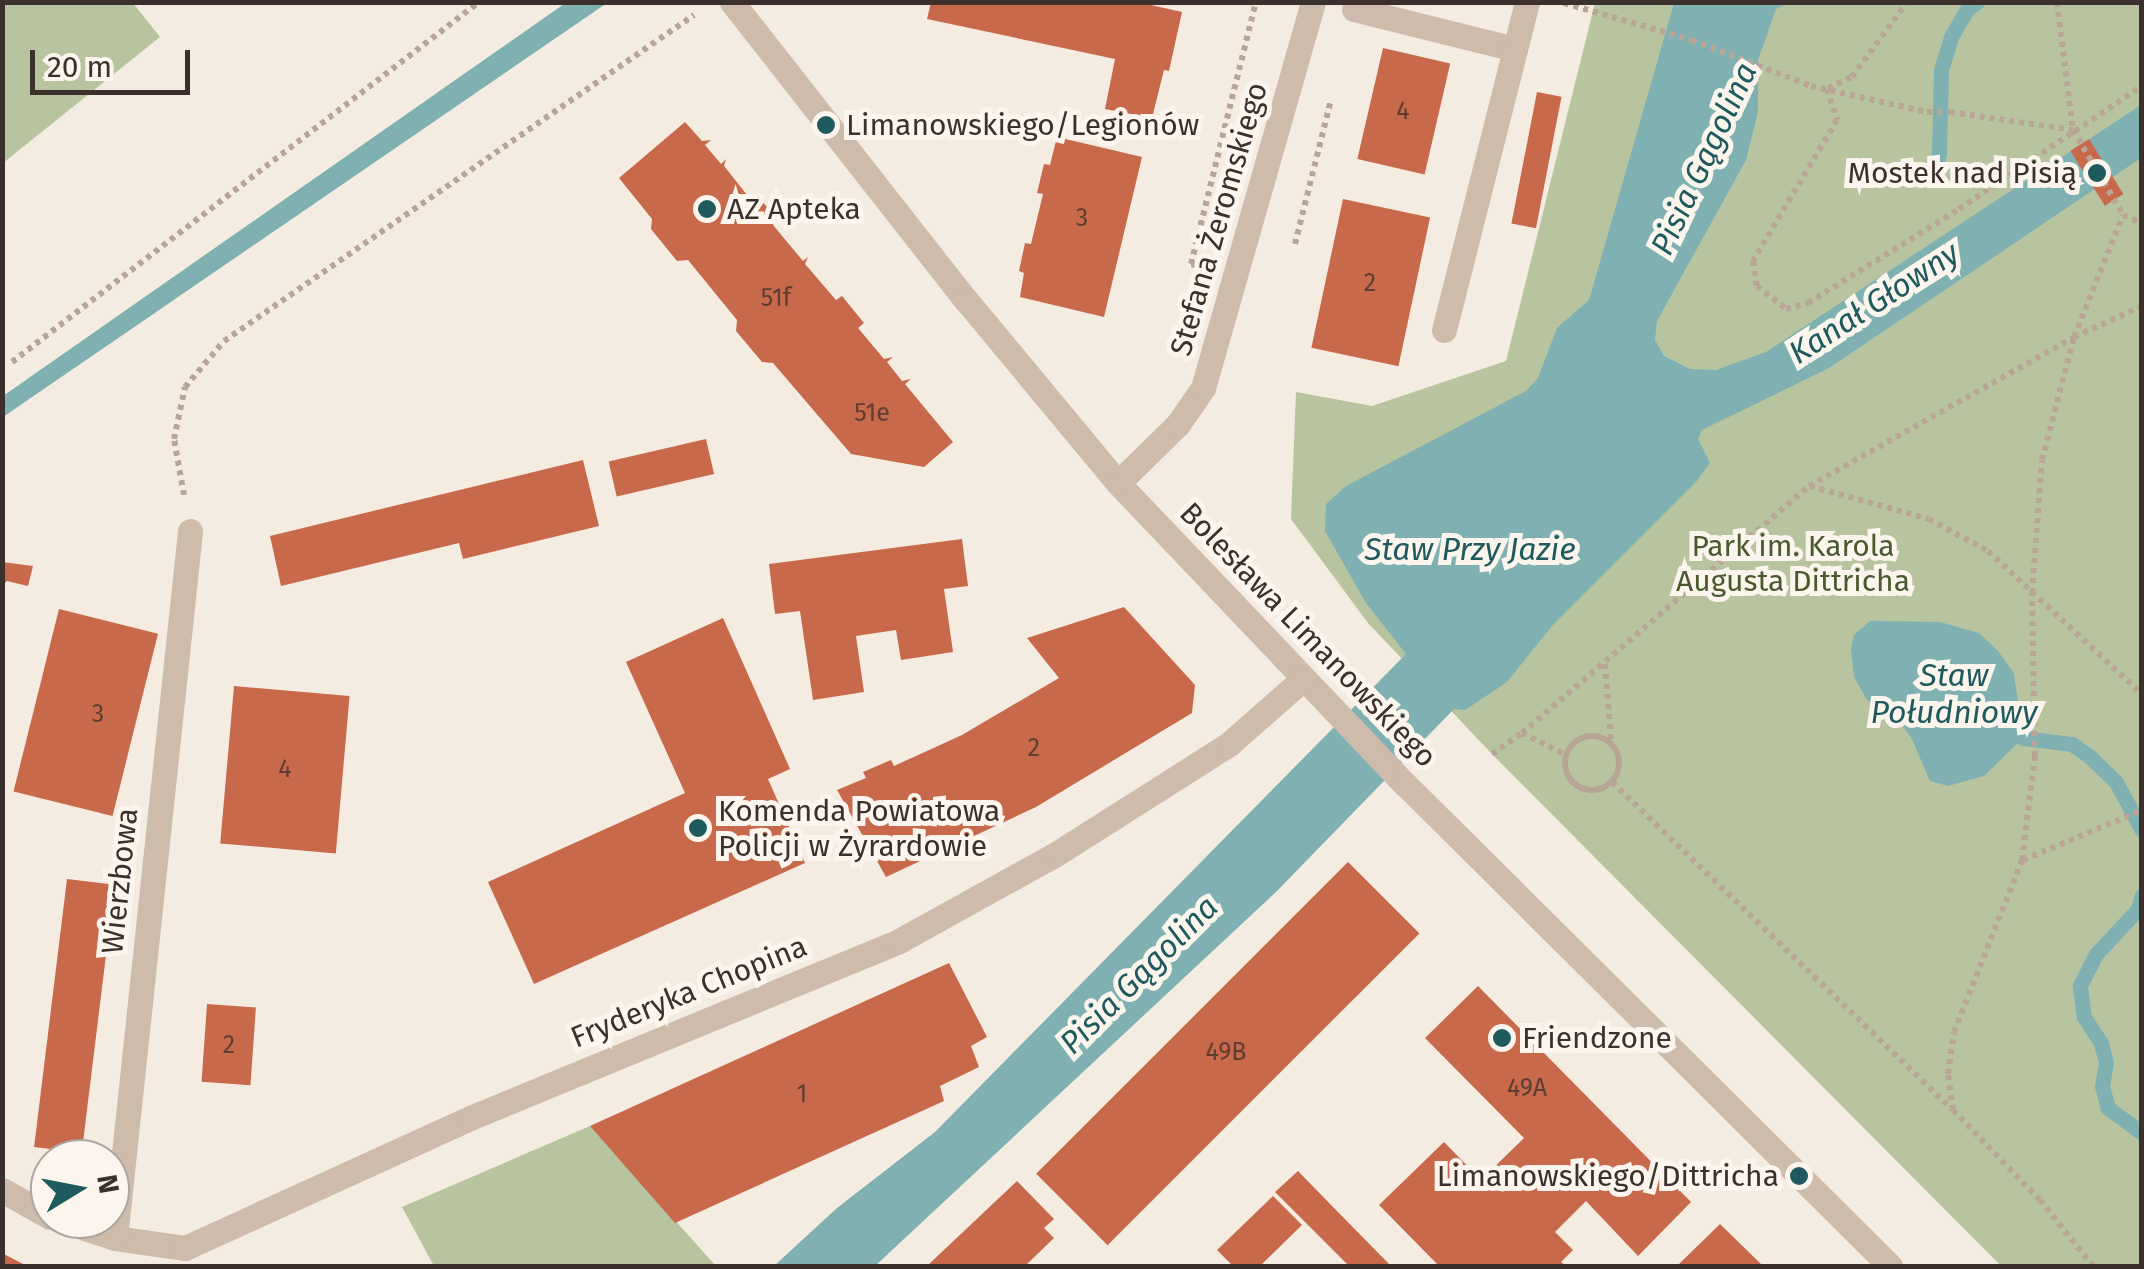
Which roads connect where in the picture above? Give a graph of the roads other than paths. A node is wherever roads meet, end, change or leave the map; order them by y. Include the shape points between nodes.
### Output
1 (732, 2) edge
2 (1314, 2) edge
3 (1527, 2) edge
4 (1354, 10) dead end
5 (1515, 48) junction
6 (1444, 330) dead end
7 (1118, 483) junction
8 (190, 532) road end
9 (1302, 679) junction
10 (126, 1139) edge
11 (2, 1190) edge
12 (30, 1205) edge
13 (119, 1239) edge
14 (177, 1257) edge
15 (1890, 1266) edge

1 - 7 street, Bolesława Limanowskiego
2 - 7 street, Stefana Żeromskiego via 1204,388
3 - 5 street
4 - 5 street
5 - 6 street
7 - 9 street, Bolesława Limanowskiego
8 - 10 street, Wierzbowa
9 - 14 street, Fryderyka Chopina via 1229,744 1056,854 898,941 470,1118
9 - 15 street, Bolesława Limanowskiego
11 - 12 street, Fryderyka Chopina
13 - 14 street, Fryderyka Chopina

